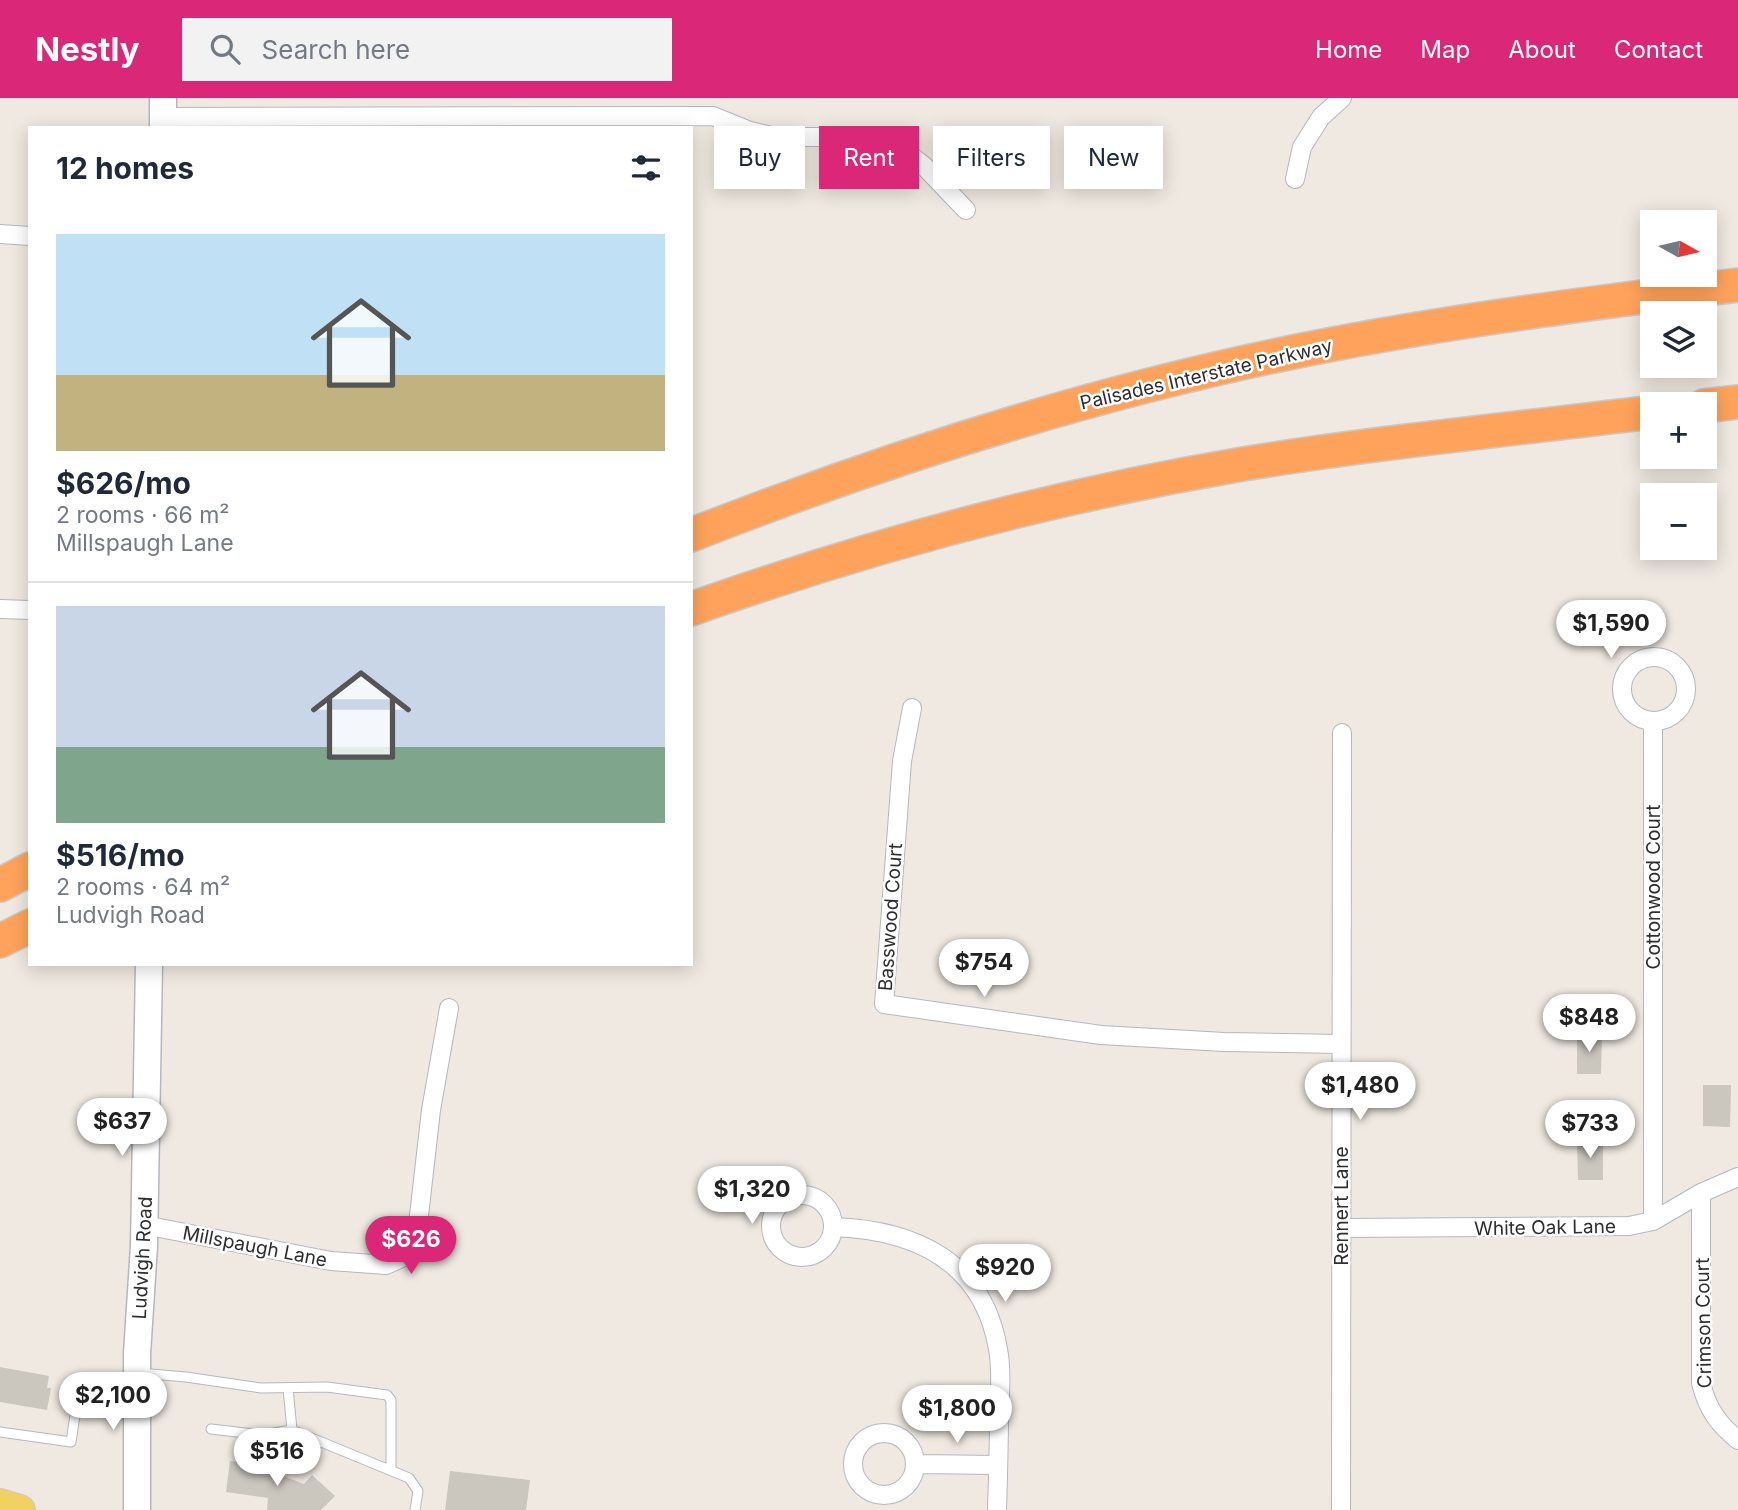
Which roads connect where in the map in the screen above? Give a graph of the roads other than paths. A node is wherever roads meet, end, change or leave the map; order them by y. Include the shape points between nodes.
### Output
1 (1342, 98) edge
2 (163, 114) edge
3 (1295, 179) dead end
4 (966, 210) dead end
5 (0, 234) edge
6 (28, 236) edge
7 (1738, 285) edge
8 (1738, 402) edge
9 (1717, 404) edge
10 (1640, 414) edge
11 (693, 534) edge
12 (693, 607) edge
13 (0, 609) edge
14 (28, 610) edge
15 (912, 708) dead end
16 (1653, 721) dead end
17 (1342, 733) dead end
18 (28, 870) edge
19 (0, 885) edge
20 (28, 927) edge
21 (0, 942) edge
22 (149, 966) edge
23 (449, 1009) dead end
24 (1341, 1044) junction
25 (1738, 1177) edge
26 (1701, 1193) junction
27 (1653, 1221) junction
28 (144, 1225) junction
29 (834, 1227) dead end
30 (1341, 1228) junction
31 (137, 1373) junction
32 (288, 1388) junction
33 (137, 1399) junction
34 (211, 1429) dead end
35 (292, 1430) junction
36 (0, 1432) edge
37 (1738, 1440) edge
38 (916, 1464) dead end
39 (998, 1465) junction
40 (391, 1470) junction
41 (0, 1504) edge
42 (20, 1510) edge
43 (137, 1510) edge
44 (415, 1510) edge
45 (997, 1510) edge
46 (1341, 1510) edge

1 - 3 street via 1321,117 1302,147
2 - 4 street via 713,116 775,137 874,137 903,149
5 - 6 street
7 - 11 highway, Palisades Interstate Parkway via 1429,327 1174,379 924,450
8 - 9 highway
10 - 12 highway via 1308,455 1118,487 918,536
13 - 14 street
15 - 24 street, Basswood Court via 902,761 884,1004 1101,1035
16 - 27 street, Cottonwood Court
17 - 24 street, Rennert Lane
18 - 19 highway
20 - 21 highway
22 - 28 street, Ludvigh Road
23 - 28 street, Millspaugh Lane via 417,1233 406,1256 386,1265 331,1261
24 - 30 street, Rennert Lane
25 - 26 street, White Oak Lane
26 - 27 street, White Oak Lane
26 - 37 street, Crimson Court via 1701,1383 1714,1417
27 - 30 street, White Oak Lane via 1597,1228
28 - 31 street, Ludvigh Road
29 - 39 street via 871,1229 913,1240 938,1253 972,1287 989,1315 998,1348
30 - 46 street, Rennert Lane
31 - 32 lane
31 - 33 street, Ludvigh Road
32 - 35 lane
32 - 40 lane via 327,1387 389,1397
33 - 36 lane via 91,1391 77,1402 71,1442
33 - 43 street, Ludvigh Road
34 - 35 lane via 262,1435
35 - 40 lane
38 - 39 street
39 - 45 street
40 - 44 lane via 410,1478 418,1491
41 - 42 main road

